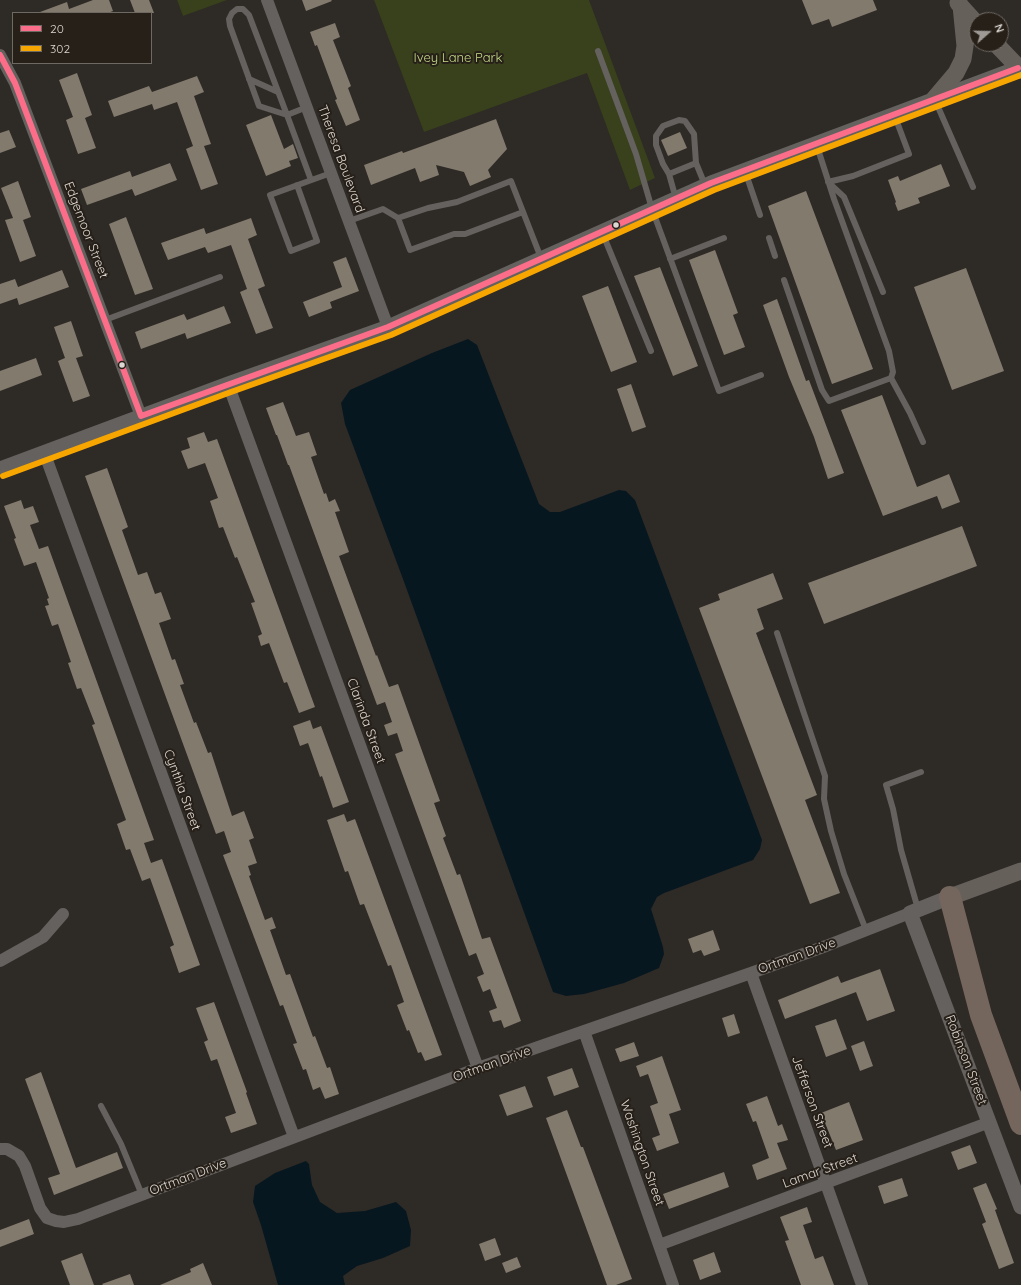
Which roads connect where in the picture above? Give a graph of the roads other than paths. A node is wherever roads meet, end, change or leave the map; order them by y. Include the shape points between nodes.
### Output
1 (267, 0) edge
2 (958, 3) edge
3 (969, 15) edge
4 (598, 51) dead end
5 (1003, 52) edge
6 (0, 55) edge
7 (1020, 70) edge
8 (249, 79) junction
9 (278, 92) junction
10 (934, 99) junction
11 (307, 107) junction
12 (894, 114) junction
13 (287, 115) junction
14 (816, 143) junction
15 (696, 163) junction
16 (745, 170) junction
17 (331, 173) junction
18 (669, 174) junction
19 (311, 180) junction
20 (828, 182) junction
21 (297, 185) junction
22 (705, 186) junction
23 (973, 187) dead end
24 (676, 199) junction
25 (652, 209) junction
26 (523, 212) junction
27 (760, 215) dead end
28 (398, 218) junction
29 (349, 221) junction
30 (602, 232) junction
31 (724, 238) dead end
32 (769, 238) dead end
33 (775, 256) dead end
34 (541, 258) junction
35 (670, 258) junction
36 (220, 277) dead end
37 (784, 280) dead end
38 (883, 292) dead end
39 (104, 320) junction
40 (388, 327) junction
41 (650, 351) dead end
42 (761, 375) dead end
43 (891, 378) junction
44 (228, 384) junction
45 (140, 416) junction
46 (923, 442) dead end
47 (44, 452) junction
48 (0, 469) edge
49 (777, 633) dead end
50 (921, 772) dead end
51 (1021, 870) edge
52 (950, 897) junction
53 (914, 911) junction
54 (63, 914) dead end
55 (866, 930) junction
56 (0, 961) edge
57 (751, 973) junction
58 (584, 1031) junction
59 (478, 1068) junction
60 (101, 1106) dead end
61 (990, 1122) junction
62 (1021, 1124) edge
63 (294, 1138) junction
64 (0, 1148) edge
65 (826, 1183) junction
66 (142, 1195) junction
67 (1021, 1207) edge
68 (659, 1245) junction
69 (673, 1285) edge
70 (862, 1285) edge

1 - 11 street, Theresa Boulevard
2 - 3 main road
2 - 10 main road via 965,46 963,59 956,73
4 - 25 lane via 636,154
5 - 7 main road
6 - 39 street, Edgemoor Street via 16,83
7 - 10 street
8 - 9 lane
8 - 9 lane via 230,26 229,19 237,9 243,9 249,14
8 - 13 lane via 259,106
9 - 13 lane
10 - 12 street
10 - 23 lane
11 - 13 lane
11 - 17 street, Theresa Boulevard
12 - 14 street
12 - 20 lane via 909,154 853,176
13 - 19 lane
14 - 16 street
14 - 20 lane
15 - 18 lane
15 - 18 lane via 694,134 685,121 679,120 663,126 656,136 656,145
15 - 22 lane
16 - 22 street
16 - 27 lane
17 - 19 lane
17 - 29 street, Theresa Boulevard
18 - 24 lane
19 - 21 lane
20 - 38 lane via 844,197
20 - 43 lane via 889,352
21 - 21 lane via 270,195 291,251 317,241
22 - 24 street
24 - 25 street
25 - 30 street
25 - 35 lane
26 - 28 lane via 511,182 457,202
26 - 28 lane via 466,234 454,234 410,250
26 - 34 lane
28 - 29 lane via 383,209
29 - 40 street, Theresa Boulevard
30 - 34 street
30 - 41 lane
31 - 35 lane
32 - 33 lane
34 - 40 street
35 - 42 lane via 719,391
36 - 39 lane
37 - 43 lane via 822,390 829,401
39 - 45 street, Edgemoor Street
40 - 44 street
43 - 46 lane
44 - 45 street
44 - 59 street, Clarinda Street
45 - 47 street
47 - 48 street
47 - 63 street, Cynthia Street
49 - 55 lane via 825,776 824,799 830,831
50 - 53 lane via 886,785
51 - 52 main road, Ortman Drive
52 - 53 street, Ortman Drive
52 - 62 highway via 981,1016
53 - 55 street, Ortman Drive
53 - 61 street, Robinson Street
54 - 56 street via 43,937
55 - 57 street, Ortman Drive
57 - 58 street, Ortman Drive
57 - 65 street, Jefferson Street
58 - 59 street, Ortman Drive
58 - 68 street, Washington Street
59 - 63 street, Ortman Drive
60 - 66 lane via 121,1144
61 - 65 street, Lamar Street
61 - 67 street, Robinson Street
63 - 66 street, Ortman Drive
64 - 66 street, Ortman Drive via 19,1156 40,1208 47,1218 56,1221 78,1219
65 - 68 street, Lamar Street
65 - 70 street, Jefferson Street
68 - 69 street, Washington Street

